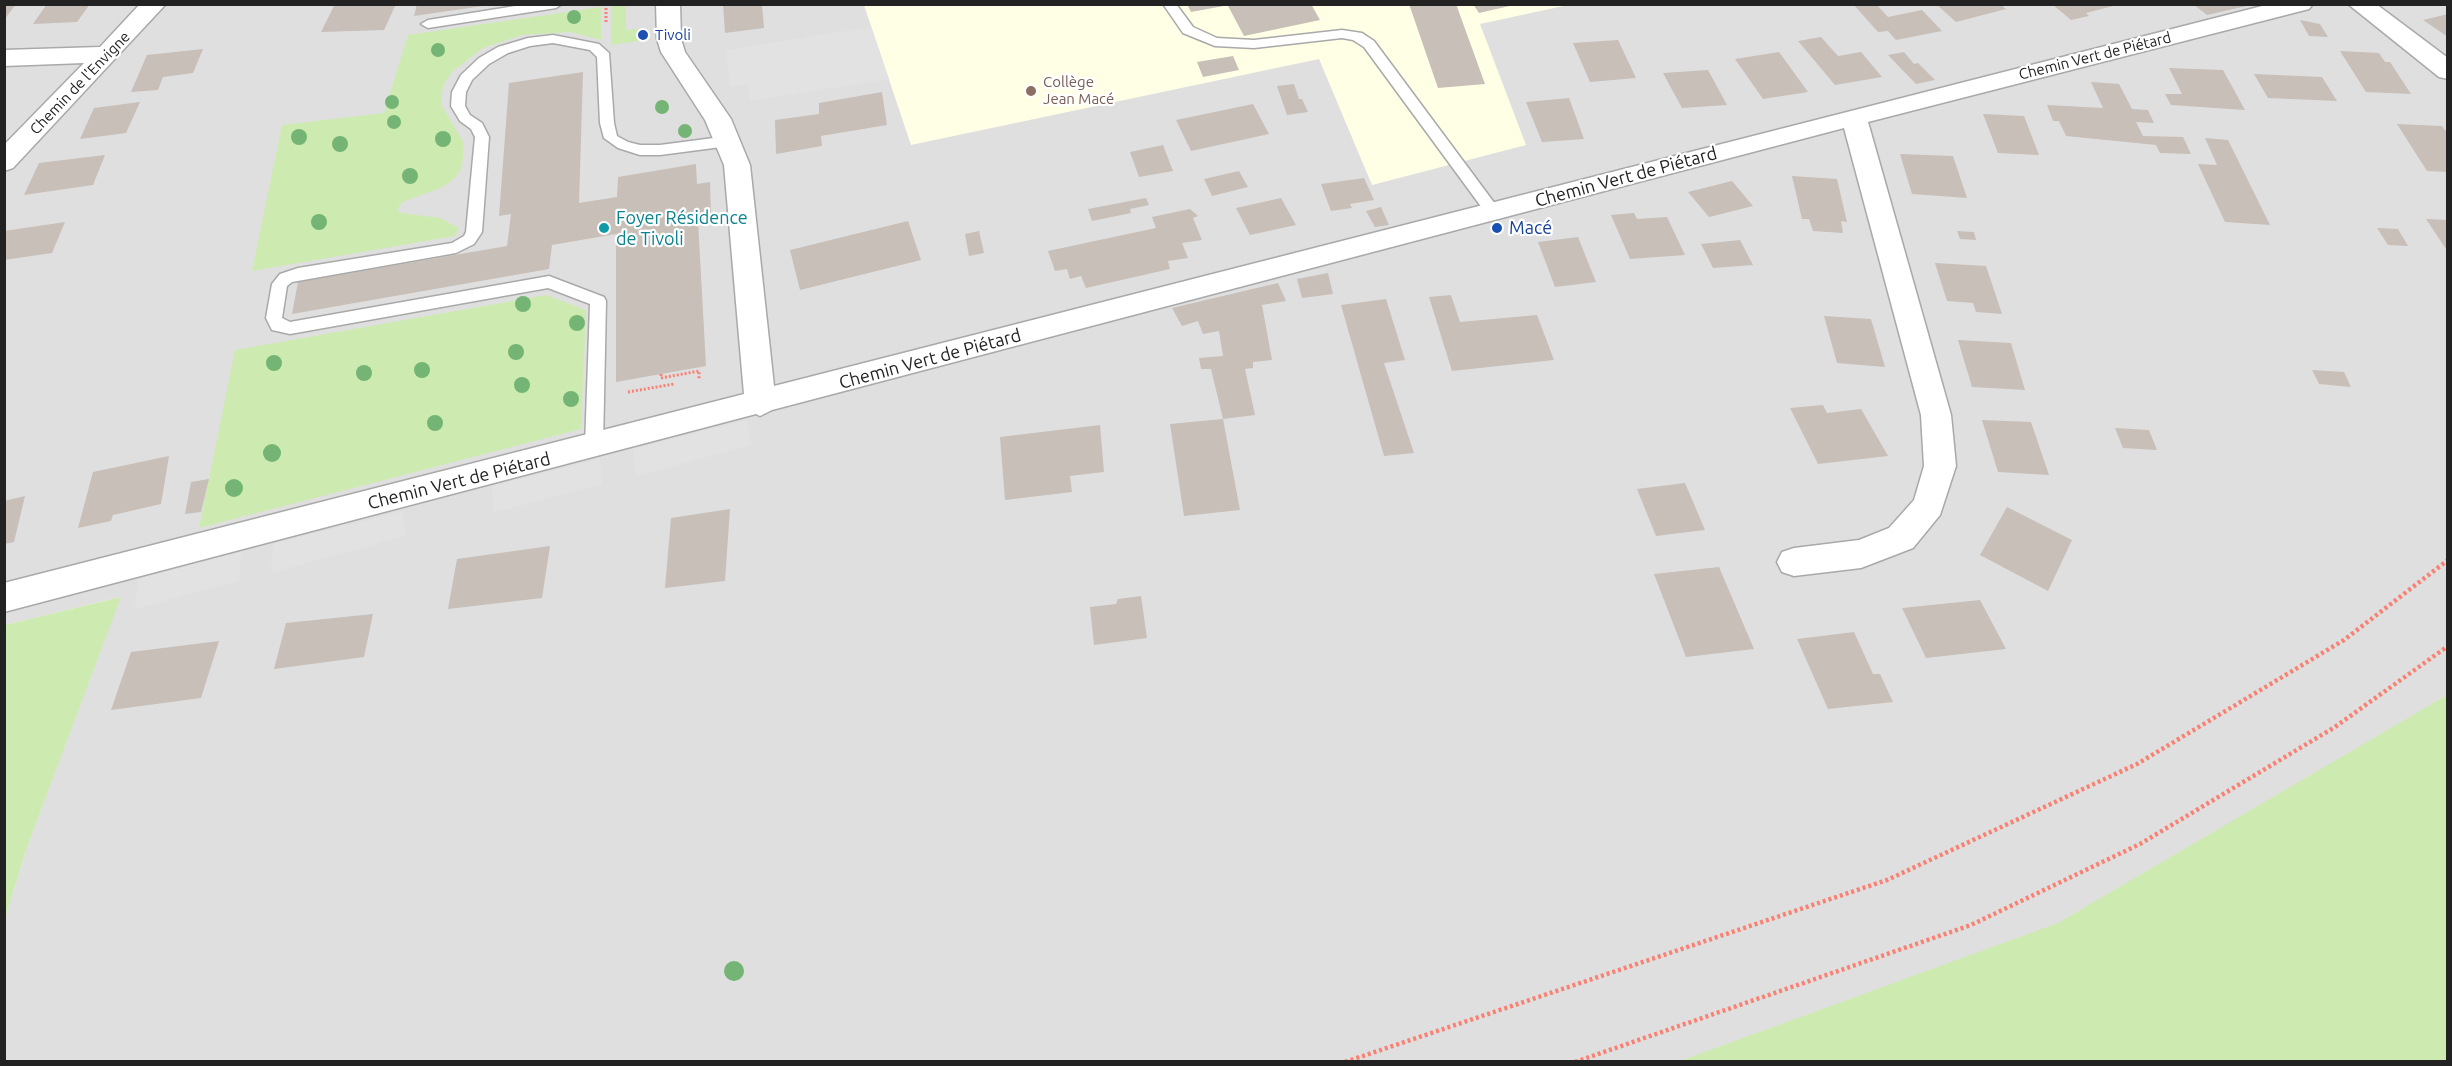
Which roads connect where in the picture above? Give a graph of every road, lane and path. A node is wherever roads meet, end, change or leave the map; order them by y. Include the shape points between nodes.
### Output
1 (154, 4) edge
2 (556, 4) edge
3 (668, 4) edge
4 (1169, 4) edge
5 (2301, 4) edge
6 (2360, 4) edge
7 (428, 24) dead end
8 (107, 54) junction
9 (4, 58) edge
10 (2448, 71) edge
11 (1854, 117) junction
12 (729, 141) junction
13 (4, 162) edge
14 (1492, 212) junction
15 (661, 374) dead end
16 (688, 381) dead end
17 (676, 383) dead end
18 (595, 398) junction
19 (760, 404) junction
20 (594, 446) junction
21 (2448, 560) edge
22 (1794, 562) dead end
23 (4, 598) edge
24 (2448, 646) edge
25 (1345, 1062) edge
26 (1575, 1062) edge

1 - 8 street, Chemin de l'Envigne
2 - 7 lane
3 - 12 street via 673,52
4 - 14 lane via 1188,30 1215,42 1254,44 1342,34 1357,36 1369,44
5 - 11 street, Chemin Vert de Piétard
6 - 10 street
8 - 9 street
8 - 13 street, Chemin de l'Envigne
11 - 14 street, Chemin Vert de Piétard
11 - 22 street via 1936,415 1940,466 1928,506 1901,538 1861,554
12 - 18 lane via 660,150 623,145 611,138 607,123 604,56 594,47 553,39 528,42 484,61 466,78 459,92 458,106 482,137 474,232 469,240 456,248 298,274 280,284 274,318 278,326 290,328 549,282 597,301
12 - 19 street via 737,165
14 - 19 street, Chemin Vert de Piétard
15 - 16 path via 661,378 699,371 699,379
17 - 18 path
18 - 20 lane
19 - 20 street, Chemin Vert de Piétard
20 - 23 street, Chemin Vert de Piétard
21 - 25 path via 2344,640 2138,764 1887,880
24 - 26 path via 2335,727 2140,843 1982,920

